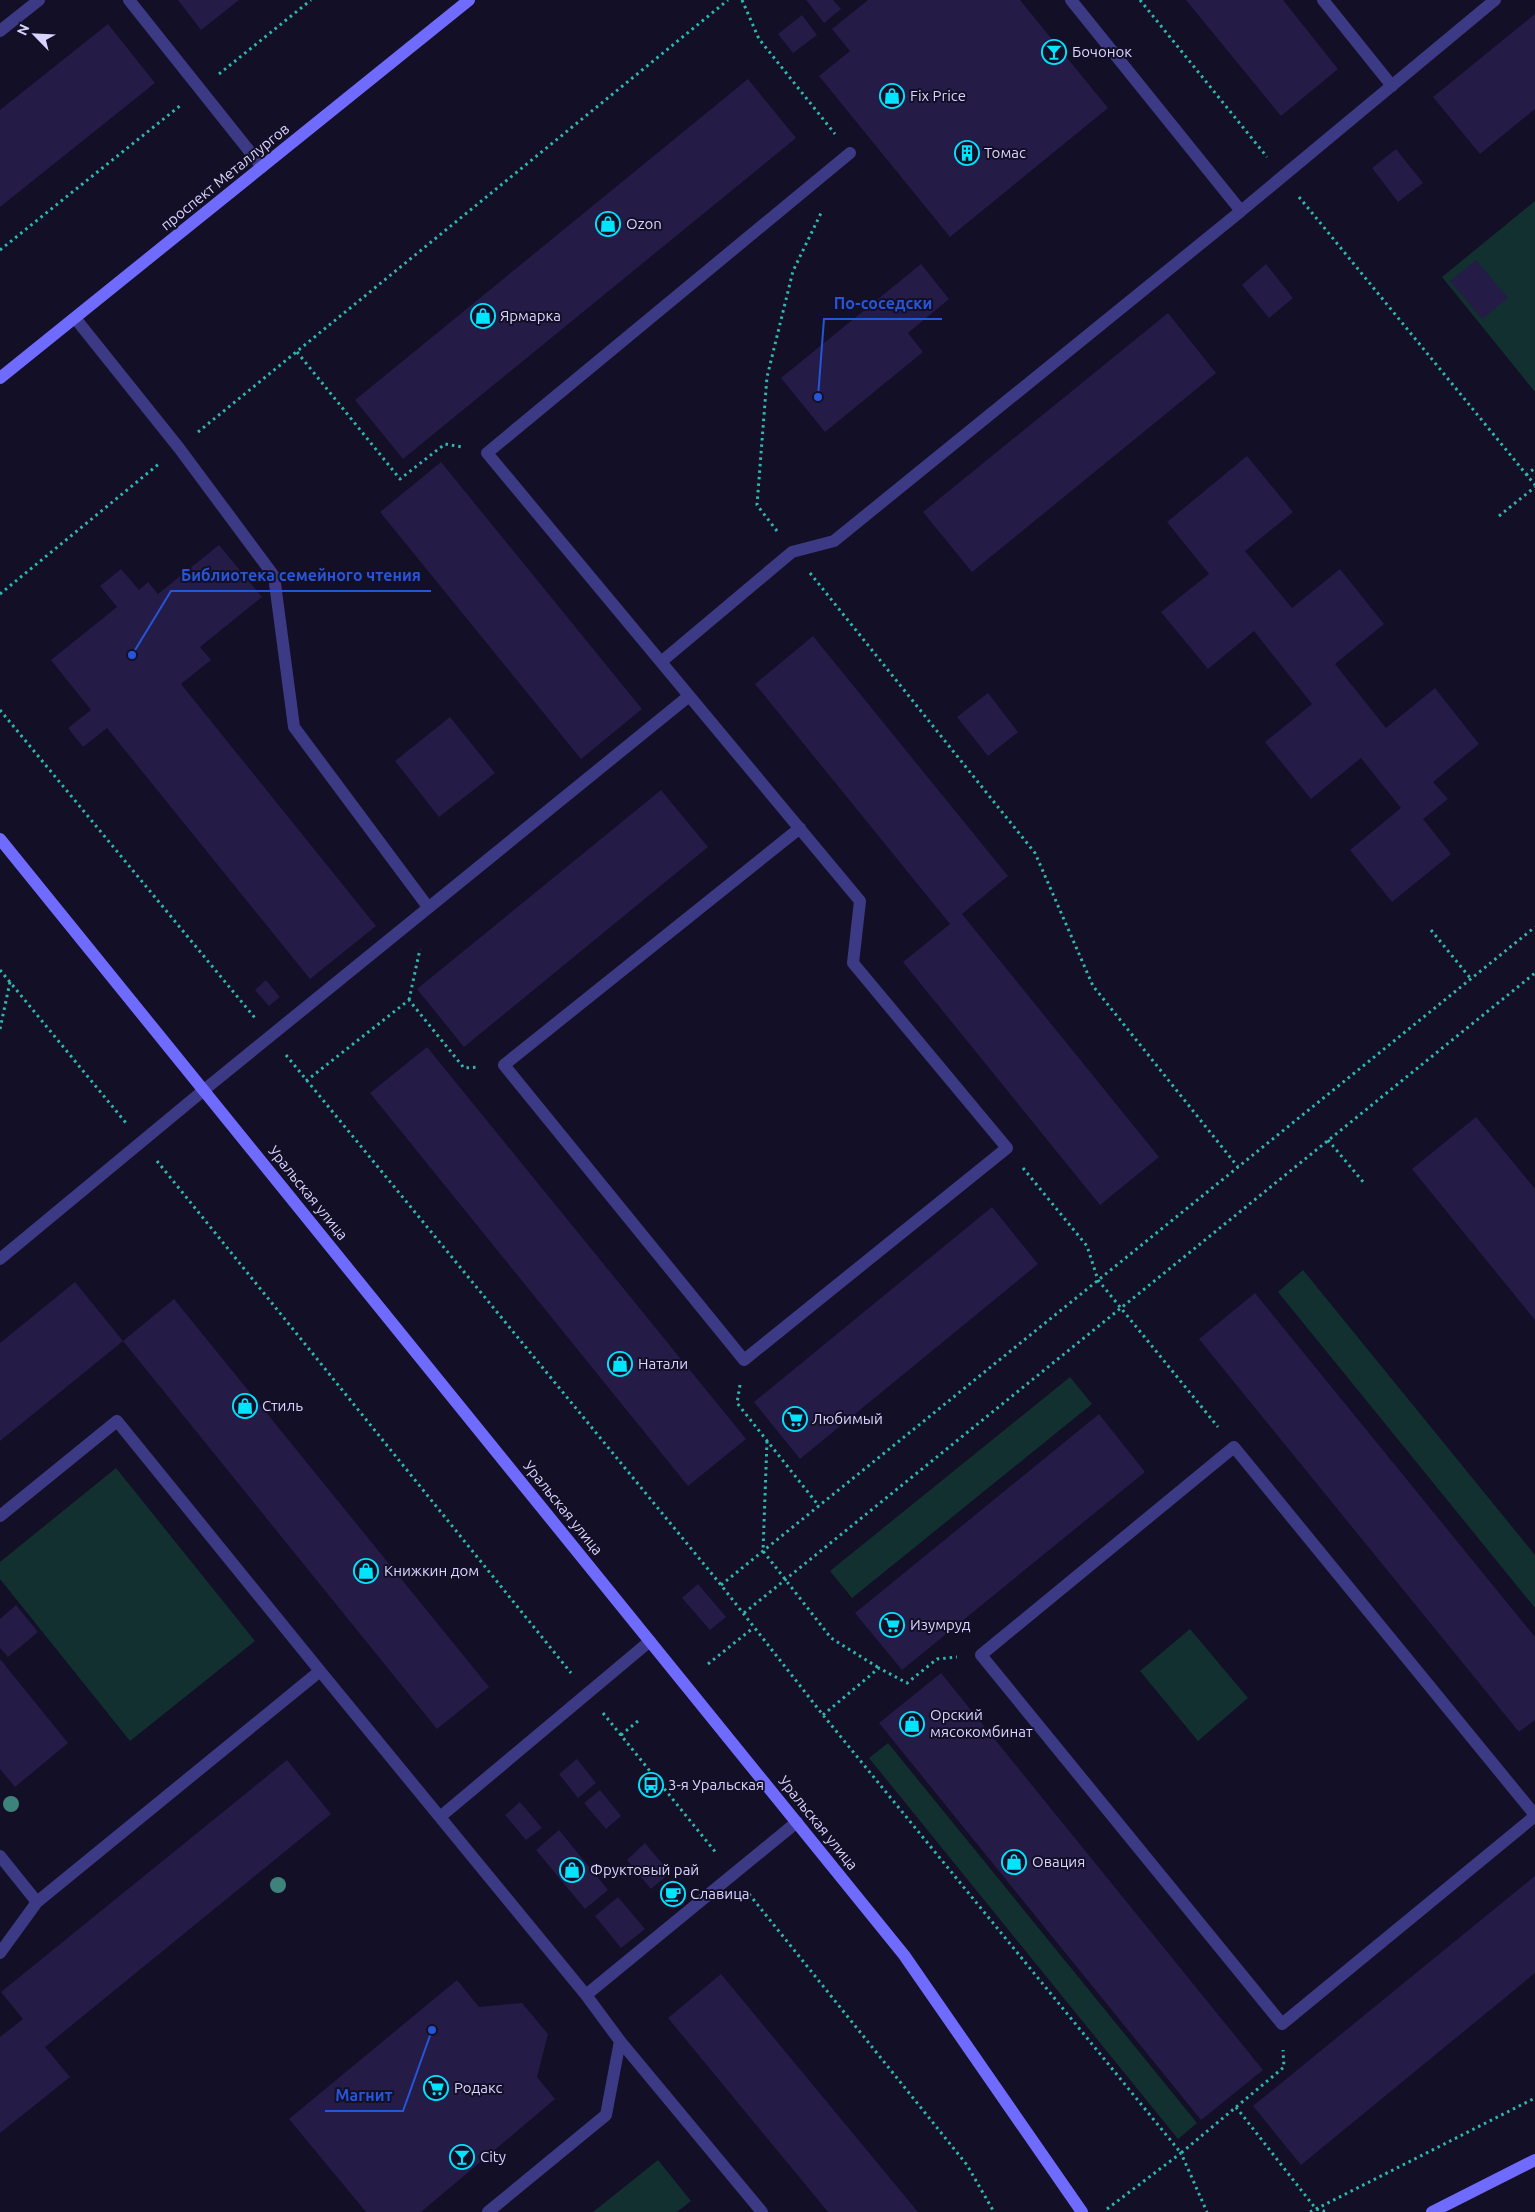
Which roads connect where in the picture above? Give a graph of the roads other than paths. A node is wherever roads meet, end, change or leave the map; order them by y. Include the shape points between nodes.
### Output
1 (38, 0) edge
2 (129, 0) edge
3 (469, 0) edge
4 (1072, 0) edge
5 (1323, 0) edge
6 (1495, 0) edge
7 (0, 31) edge
8 (1392, 86) junction
9 (850, 153) road end
10 (262, 167) junction
11 (1241, 211) junction
12 (75, 318) junction
13 (0, 378) edge
14 (661, 662) junction
15 (689, 696) junction
16 (800, 828) junction
17 (0, 838) edge
18 (428, 907) junction
19 (204, 1090) junction
20 (0, 1259) edge
21 (0, 1516) edge
22 (650, 1641) junction
23 (320, 1671) junction
24 (1535, 1816) edge
25 (440, 1817) junction
26 (797, 1822) junction
27 (0, 1856) edge
28 (37, 1902) junction
29 (0, 1953) edge
30 (586, 1995) junction
31 (620, 2041) junction
32 (1535, 2160) edge
33 (488, 2212) edge
34 (762, 2212) edge
35 (1082, 2212) edge
36 (1432, 2212) edge

1 - 7 lane
2 - 10 lane
3 - 10 street, проспект Металлургов
4 - 11 lane
5 - 8 lane
6 - 8 lane
8 - 11 lane
9 - 14 lane via 487,453
10 - 12 street, проспект Металлургов
11 - 14 lane via 834,541 792,552
12 - 13 street, проспект Металлургов
12 - 18 lane via 274,576 294,727
14 - 15 lane
15 - 16 lane
15 - 18 lane
16 - 16 lane via 504,1065 744,1360 1007,1148 853,963 860,901
17 - 19 street, Уральская улица
18 - 19 lane
19 - 20 lane
19 - 22 street, Уральская улица
21 - 23 lane via 117,1421
22 - 25 lane
22 - 26 street, Уральская улица
23 - 25 lane
23 - 28 lane
24 - 24 lane via 1234,1447 981,1655 1282,2024
25 - 30 lane
26 - 30 lane
26 - 35 street, Уральская улица via 904,1955
27 - 28 lane
28 - 29 lane
30 - 31 lane
31 - 33 lane via 606,2115
31 - 34 lane
32 - 36 street

